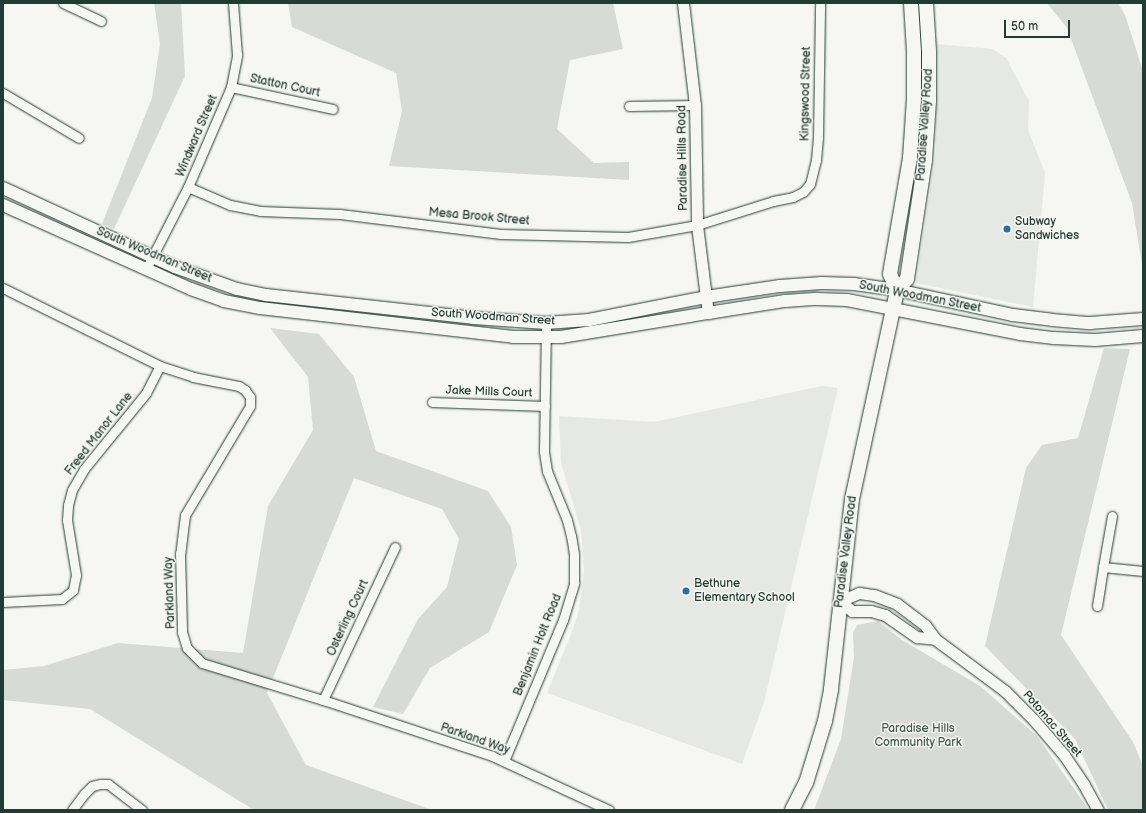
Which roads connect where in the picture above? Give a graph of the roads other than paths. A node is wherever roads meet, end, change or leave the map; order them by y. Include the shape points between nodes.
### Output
1 (63, 3) edge
2 (233, 3) edge
3 (683, 3) edge
4 (820, 3) edge
5 (911, 3) edge
6 (926, 3) edge
7 (101, 20) dead end
8 (231, 87) junction
9 (3, 93) edge
10 (695, 105) junction
11 (629, 106) dead end
12 (333, 109) dead end
13 (79, 138) dead end
14 (810, 184) joint
15 (188, 187) junction
16 (3, 188) edge
17 (3, 205) edge
18 (697, 226) junction
19 (152, 257) junction
20 (146, 269) junction
21 (3, 288) edge
22 (897, 290) junction
23 (706, 297) junction
24 (893, 308) junction
25 (708, 313) junction
26 (1143, 319) edge
27 (546, 323) junction
28 (1143, 336) edge
29 (546, 337) junction
30 (160, 366) junction
31 (432, 402) dead end
32 (546, 406) junction
33 (1112, 516) dead end
34 (395, 547) dead end
35 (1102, 567) junction
36 (1143, 571) edge
37 (840, 601) junction
38 (3, 602) edge
39 (1097, 606) dead end
40 (934, 639) junction
41 (323, 700) junction
42 (504, 761) junction
43 (72, 810) edge
44 (142, 810) edge
45 (609, 810) edge
46 (792, 810) edge
47 (1098, 810) edge

1 - 7 street
2 - 8 street, Windward Street via 236,55
3 - 10 street, Paradise Hills Road
4 - 14 street, Kingswood Street via 818,137
5 - 22 main road, Paradise Valley Road via 914,100 910,158 890,274
6 - 22 main road, Paradise Valley Road via 929,101 925,160 907,279
8 - 12 street, Statton Court
8 - 15 street, Windward Street
9 - 13 street
10 - 11 street
10 - 18 street, Paradise Hills Road
14 - 18 street, Mesa Brook Street via 803,192 793,197 772,201
15 - 18 street, Mesa Brook Street via 230,205 260,211 340,214 501,234 628,237
15 - 19 street, Windward Street
16 - 19 main road, South Woodman Street
17 - 20 main road, South Woodman Street
18 - 23 street, Paradise Hills Road
19 - 20 street, Windward Street
19 - 27 main road, South Woodman Street via 206,279 266,295 473,318
20 - 29 main road, South Woodman Street via 211,296 260,308 492,334
21 - 30 street, Parkland Way
22 - 23 main road, South Woodman Street via 822,283 780,286
22 - 24 main road, Paradise Valley Road
22 - 26 main road, South Woodman Street via 1013,315 1052,320 1090,322
23 - 25 street, Paradise Hills Road
23 - 27 main road, South Woodman Street via 589,320
24 - 25 main road, South Woodman Street via 847,300 817,299 785,301
24 - 28 main road, South Woodman Street via 1020,334 1054,338 1095,340
24 - 37 main road, Paradise Valley Road via 852,499
25 - 29 main road, South Woodman Street via 588,334
27 - 29 street, Benjamin Holt Road
29 - 32 street, Benjamin Holt Road
30 - 38 street, Freed Manor Lane via 146,393 84,469 72,490 67,520 76,575 73,590 62,599
30 - 41 street, Parkland Way via 193,377 239,386 246,390 250,397 250,406 185,515 180,553 182,632 188,648 202,663
31 - 32 street, Jake Mills Court
32 - 42 street, Benjamin Holt Road via 543,437 547,471 571,536 574,583 564,620
33 - 35 street
34 - 41 street, Osterling Court
35 - 36 street
35 - 39 street
37 - 40 street, Potomac Street via 852,611 871,611 884,615 917,637
37 - 40 street, Potomac Street via 859,593 874,595 897,604 925,625
37 - 46 main road, Paradise Valley Road via 825,721 806,783
40 - 47 street, Potomac Street via 1006,691 1033,719 1064,755
41 - 42 street, Parkland Way
42 - 45 street, Parkland Way
43 - 44 street via 92,786 101,784 108,784

